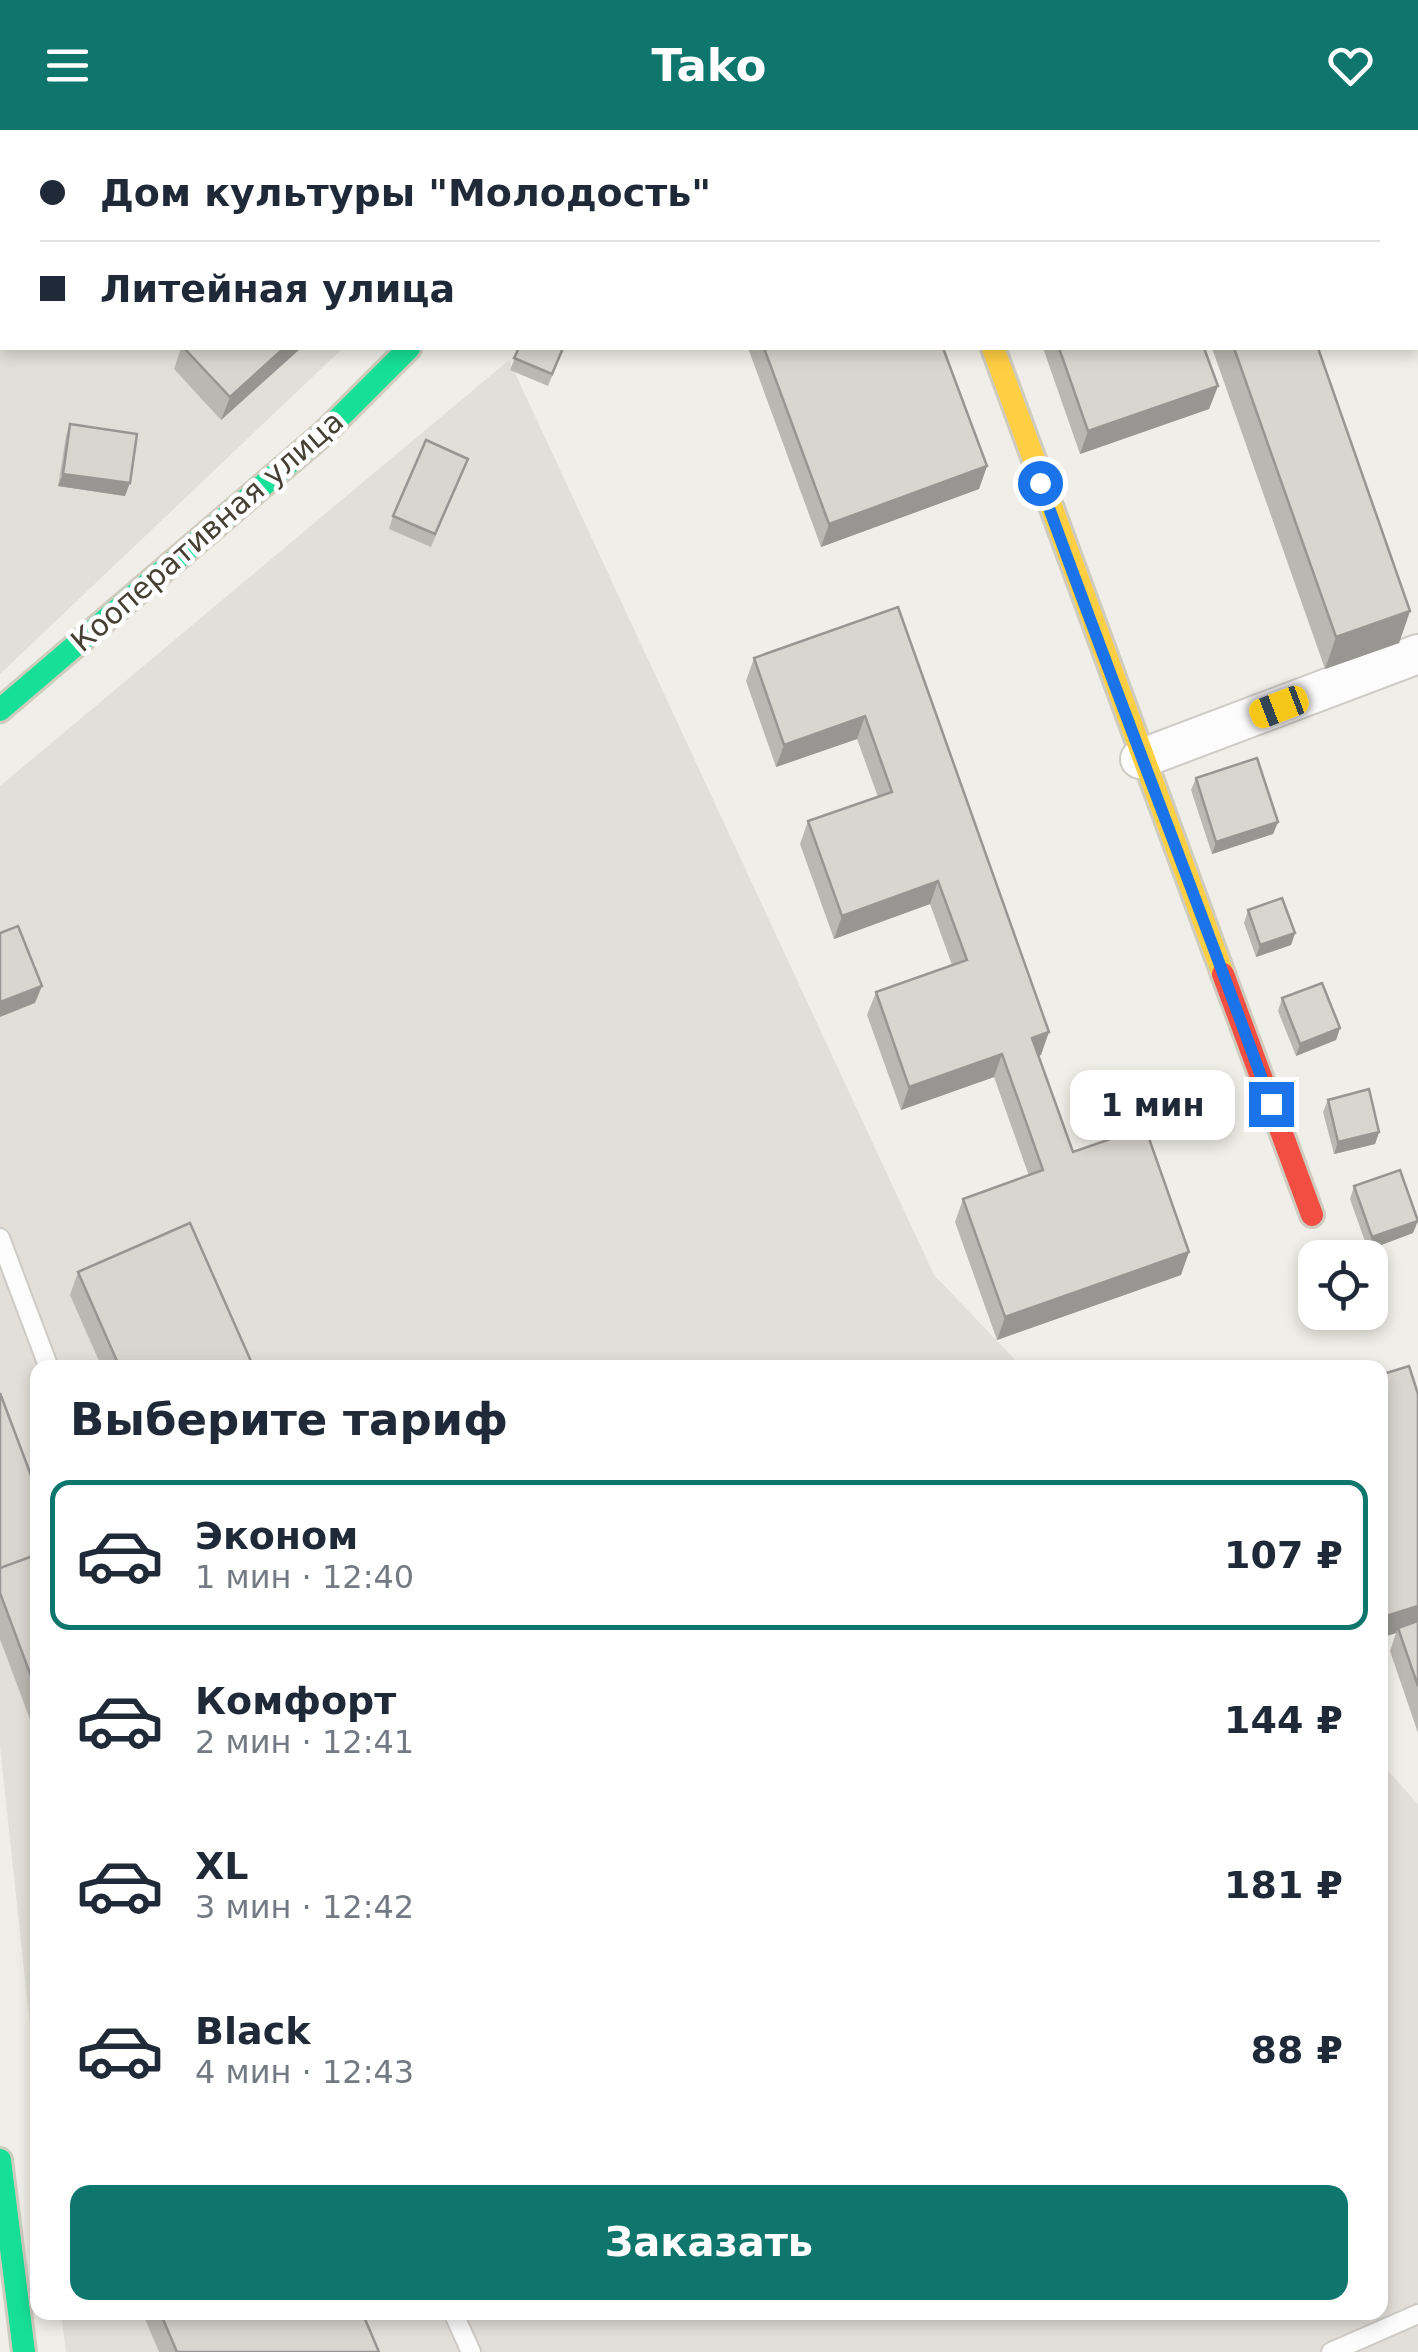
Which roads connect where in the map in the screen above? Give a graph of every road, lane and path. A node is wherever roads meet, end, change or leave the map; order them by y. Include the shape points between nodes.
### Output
1 (407, 350) edge
2 (993, 350) edge
3 (1418, 654) edge
4 (0, 710) edge
5 (1140, 759) junction
6 (1312, 1216) dead end
7 (0, 1238) edge
8 (47, 1360) edge
9 (0, 2160) edge
10 (1418, 2314) edge
11 (457, 2320) edge
12 (24, 2352) edge
13 (471, 2352) edge
14 (1331, 2352) edge

1 - 4 street, Кооперативная улица via 323,434
2 - 5 street
3 - 5 street
5 - 6 street
7 - 8 lane
9 - 12 street
10 - 14 lane
11 - 13 lane

